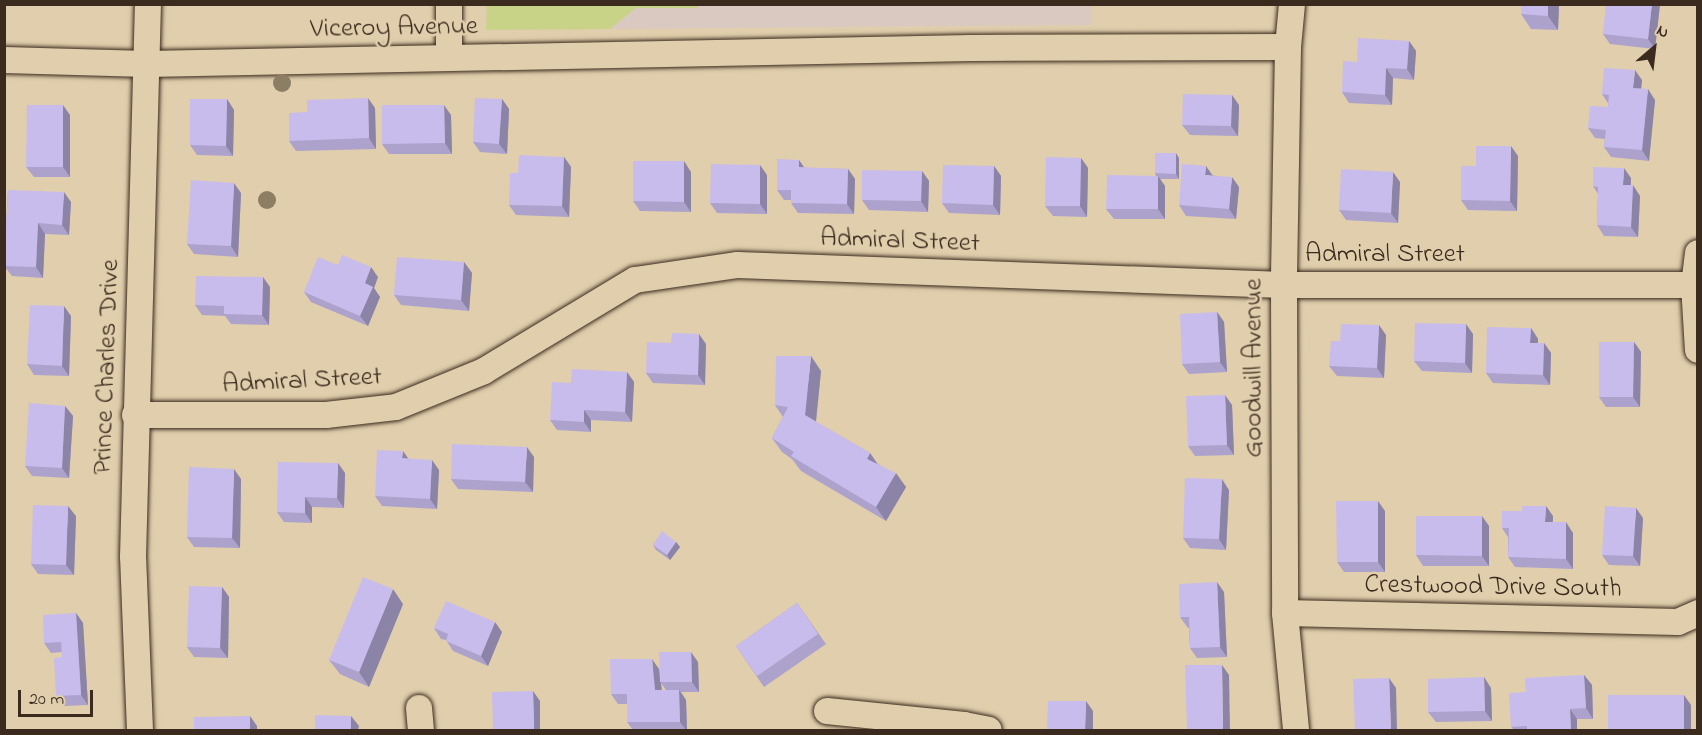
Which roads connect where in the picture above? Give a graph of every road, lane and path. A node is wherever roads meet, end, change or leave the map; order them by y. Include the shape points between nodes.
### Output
1 (148, 4) edge
2 (449, 4) edge
3 (1292, 4) edge
4 (1288, 47) junction
5 (449, 57) junction
6 (4, 60) edge
7 (147, 64) junction
8 (1698, 253) edge
9 (1284, 285) junction
10 (1696, 285) edge
11 (1698, 350) edge
12 (135, 415) junction
13 (1286, 612) junction
14 (1698, 613) edge
15 (827, 711) dead end
16 (140, 730) edge
17 (989, 730) edge
18 (1296, 730) edge

1 - 7 street, Prince Charles Drive
2 - 5 street
3 - 4 street, Goodwill Avenue
4 - 5 street, Viceroy Avenue
4 - 9 street, Goodwill Avenue
5 - 7 street, Viceroy Avenue
6 - 7 street, Viceroy Avenue
7 - 12 street, Prince Charles Drive
8 - 10 street
9 - 10 street, Admiral Street
9 - 12 street, Admiral Street via 738,265 635,280 484,371 396,407 326,415
9 - 13 street, Goodwill Avenue
10 - 11 street
12 - 16 street, Prince Charles Drive via 133,557
13 - 14 street, Crestwood Drive South via 1678,622
13 - 18 street, Goodwill Avenue
15 - 17 street

